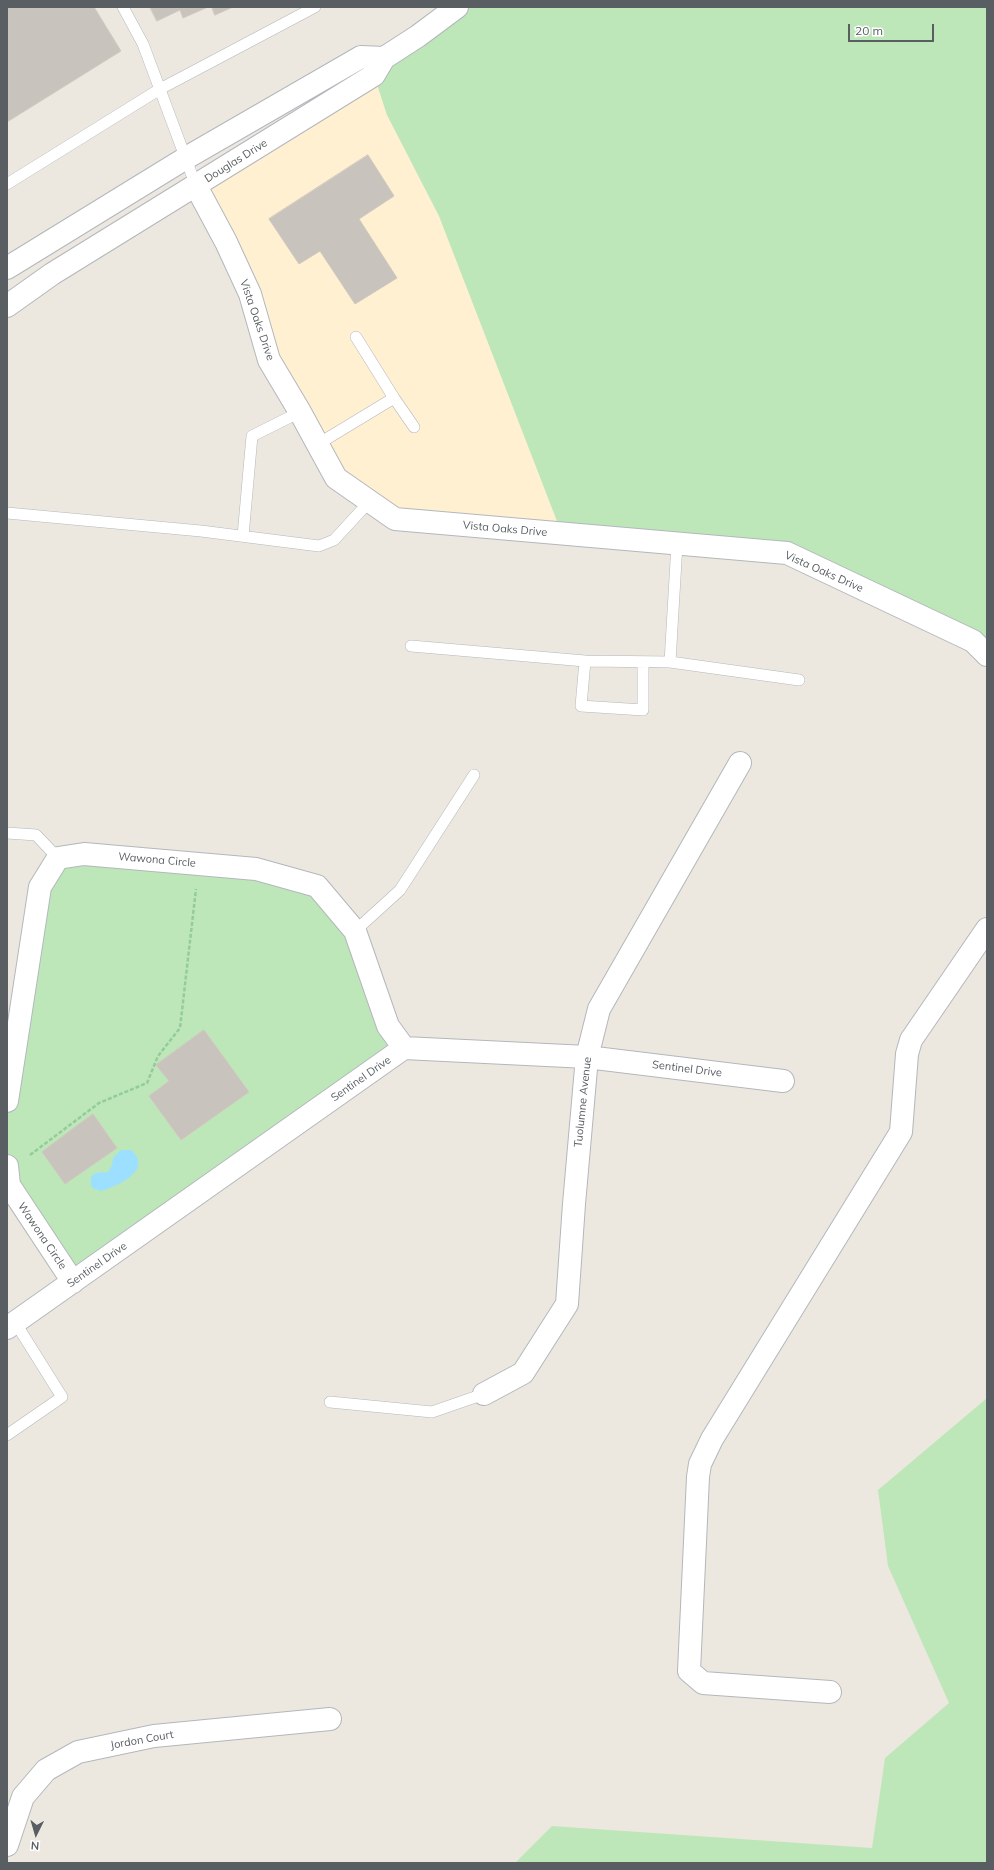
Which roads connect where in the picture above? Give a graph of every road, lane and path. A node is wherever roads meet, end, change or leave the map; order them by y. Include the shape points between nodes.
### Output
1 (122, 7) edge
2 (315, 7) edge
3 (456, 7) edge
4 (384, 58) junction
5 (160, 89) junction
6 (186, 158) junction
7 (7, 184) edge
8 (196, 186) junction
9 (7, 268) edge
10 (7, 306) edge
11 (356, 337) dead end
12 (394, 398) junction
13 (300, 412) junction
14 (414, 427) dead end
15 (318, 444) junction
16 (369, 502) junction
17 (7, 513) edge
18 (243, 536) junction
19 (677, 544) junction
20 (411, 646) dead end
21 (987, 655) edge
22 (585, 661) junction
23 (644, 662) junction
24 (670, 662) junction
25 (798, 680) dead end
26 (740, 763) dead end
27 (474, 775) dead end
28 (7, 832) edge
29 (58, 858) junction
30 (199, 864) junction
31 (987, 929) edge
32 (355, 931) junction
33 (404, 1048) junction
34 (587, 1057) junction
35 (783, 1081) dead end
36 (7, 1101) edge
37 (7, 1166) edge
38 (7, 1170) edge
39 (73, 1282) junction
40 (11, 1325) edge
41 (484, 1394) joint
42 (330, 1402) dead end
43 (7, 1435) edge
44 (830, 1692) dead end
45 (330, 1719) dead end
46 (7, 1845) edge

1 - 5 lane via 143,44
2 - 5 lane
3 - 4 street, Douglas Drive
4 - 6 street via 361,57
4 - 8 street, Douglas Drive via 374,75
5 - 6 lane
5 - 7 lane
6 - 8 lane
6 - 9 street
8 - 10 street, Douglas Drive via 52,274
8 - 13 street, Vista Oaks Drive via 250,294 269,360
11 - 12 lane
12 - 14 lane
12 - 15 lane
13 - 15 street, Vista Oaks Drive
13 - 18 lane via 252,436
15 - 16 street, Vista Oaks Drive via 336,478
16 - 18 lane via 334,540 319,546
16 - 19 street, Vista Oaks Drive via 394,519
17 - 18 lane
19 - 21 street, Vista Oaks Drive via 787,554 973,642
19 - 24 lane
20 - 22 lane
22 - 23 lane
22 - 23 lane via 581,706 643,710
23 - 24 lane
24 - 25 lane
26 - 34 street, Tuolumne Avenue via 599,1010
27 - 32 lane via 400,890
28 - 29 lane via 36,835
29 - 30 street, Wawona Circle via 84,854
29 - 36 street via 40,887
30 - 32 street, Wawona Circle via 256,869 317,886
30 - 38 path via 180,1028 158,1056 147,1083 99,1103 40,1149
31 - 44 street via 911,1040 901,1132 712,1439 700,1464 689,1671 703,1683
32 - 33 street, Wawona Circle via 388,1026
33 - 34 street, Sentinel Drive
33 - 39 street, Sentinel Drive
34 - 35 street, Sentinel Drive
34 - 41 street, Tuolumne Avenue via 567,1304 523,1373
37 - 38 street, Wawona Circle
38 - 39 street, Wawona Circle via 8,1185
39 - 40 street, Sentinel Drive
40 - 43 lane via 62,1397
41 - 42 lane via 432,1412
45 - 46 street, Jordon Court via 154,1736 78,1752 46,1770 23,1796

